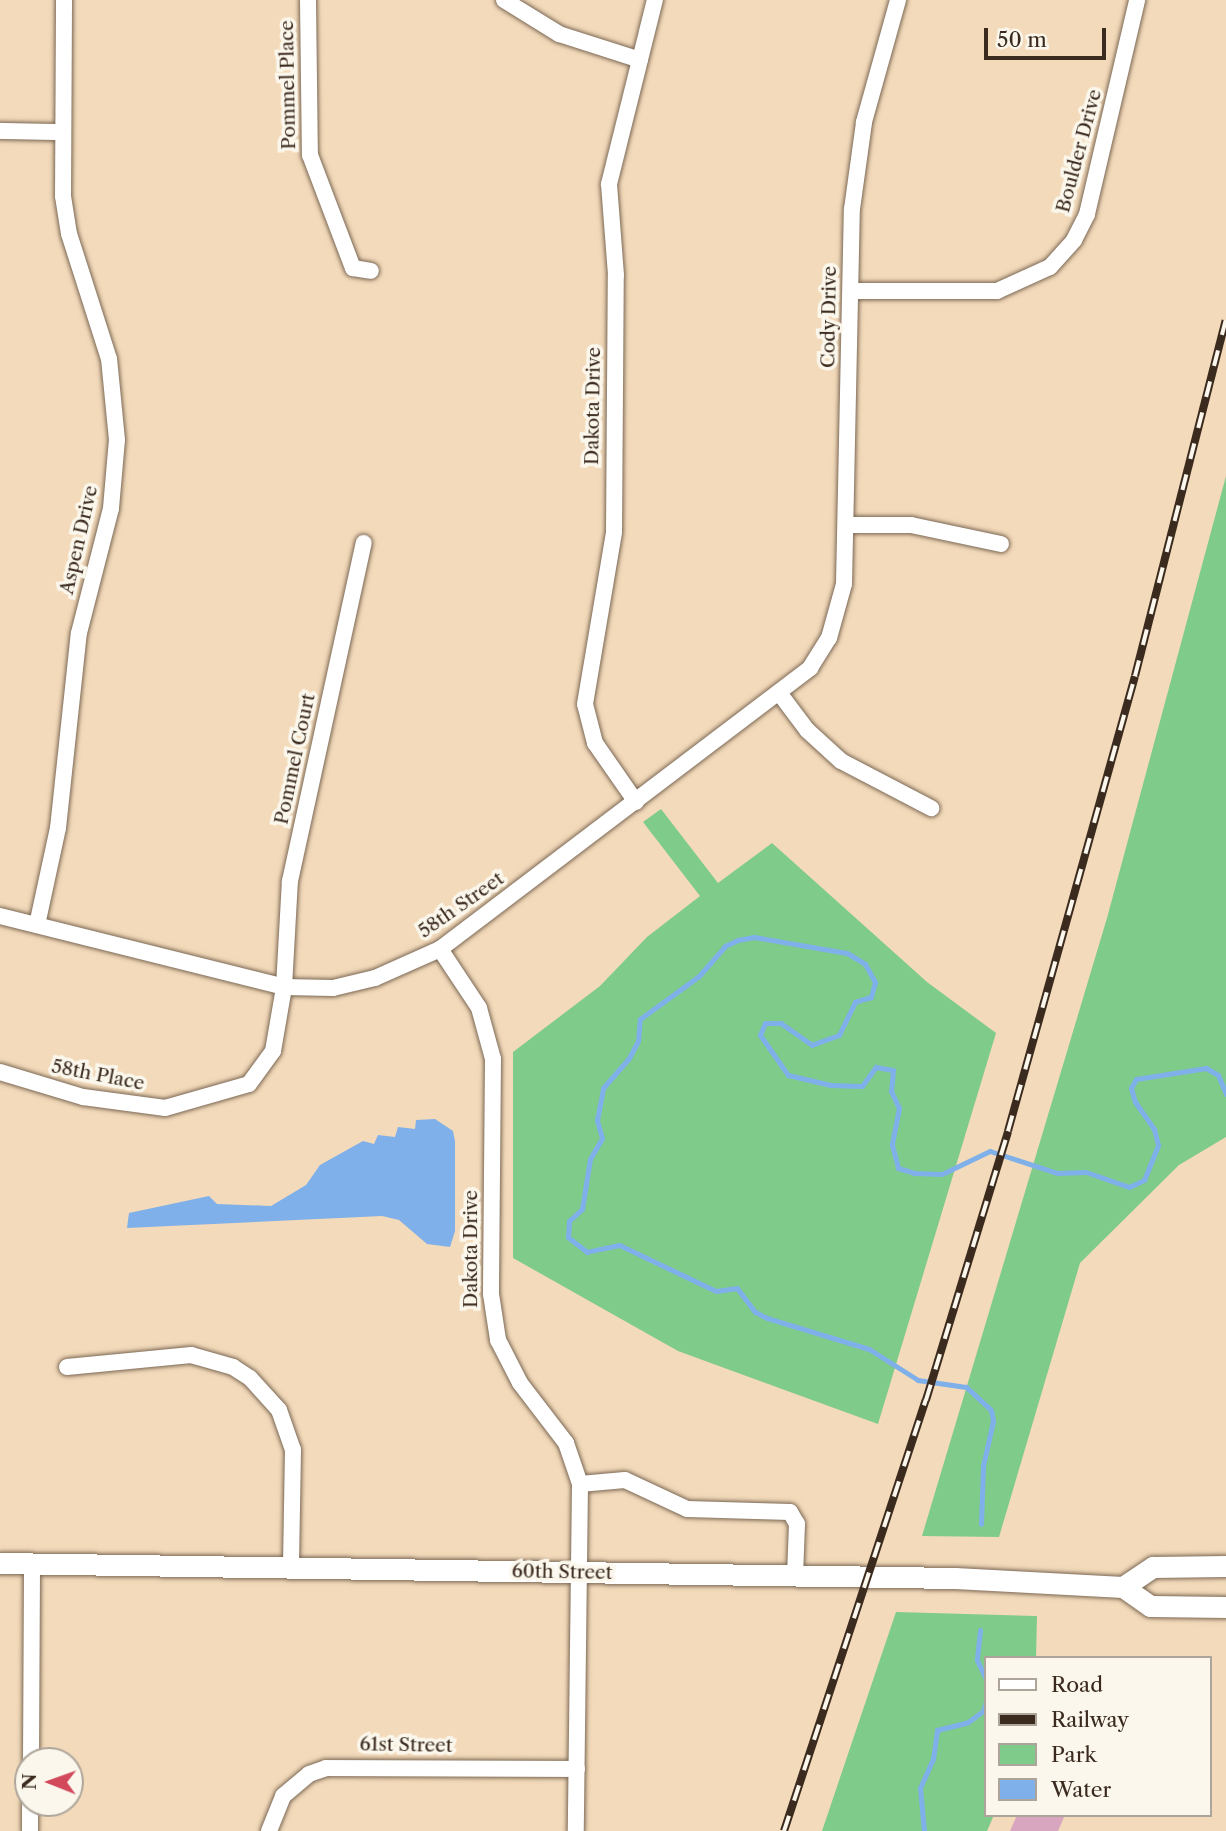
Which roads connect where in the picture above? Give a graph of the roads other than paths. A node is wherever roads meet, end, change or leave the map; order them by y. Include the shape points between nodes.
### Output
1 (64, 0) edge
2 (308, 0) edge
3 (504, 0) edge
4 (654, 0) edge
5 (898, 0) edge
6 (1137, 0) edge
7 (640, 60) junction
8 (0, 131) edge
9 (60, 132) junction
10 (371, 271) dead end
11 (850, 291) junction
12 (847, 525) junction
13 (364, 543) dead end
14 (1001, 544) dead end
15 (829, 638) joint
16 (780, 694) junction
17 (636, 802) junction
18 (931, 808) dead end
19 (0, 916) edge
20 (37, 925) junction
21 (440, 949) junction
22 (284, 987) junction
23 (0, 1072) edge
24 (67, 1367) dead end
25 (580, 1484) junction
26 (0, 1563) edge
27 (32, 1563) junction
28 (1226, 1566) edge
29 (291, 1567) junction
30 (579, 1572) junction
31 (795, 1575) junction
32 (1123, 1587) junction
33 (1226, 1607) edge
34 (31, 1747) edge
35 (577, 1769) junction
36 (268, 1831) edge
37 (576, 1831) edge

1 - 9 street, Aspen Drive
2 - 10 street, Pommel Place via 310,155 353,268
3 - 7 street via 559,34
4 - 7 street, Dakota Drive
5 - 11 street, Cody Drive via 864,122 852,209
6 - 11 street, Boulder Drive via 1087,214 1074,240 1050,267 997,291
7 - 17 street, Dakota Drive via 609,184 616,275 614,533 585,704 596,743
8 - 9 street
9 - 20 street, Aspen Drive via 69,234 109,359 117,440 111,508 79,633 58,828
11 - 12 street, Cody Drive
12 - 14 street via 911,525
12 - 15 street, Cody Drive via 844,584
13 - 22 street, Pommel Court via 290,881
15 - 16 street, 58th Street via 810,668
16 - 17 street, 58th Street
16 - 18 street via 807,730 841,761
17 - 21 street, 58th Street
19 - 20 street, 58th Street
20 - 22 street, 58th Street
21 - 22 street, 58th Street via 375,978 333,988
21 - 25 street, Dakota Drive via 479,1008 493,1059 491,1294 498,1340 520,1384 566,1443
22 - 23 street, 58th Place via 273,1051 250,1084 207,1098 165,1108 118,1104
24 - 29 street via 191,1355 222,1363 250,1378 279,1410 293,1450
25 - 30 street, Dakota Drive
25 - 31 street via 625,1480 687,1509 790,1512 797,1524
26 - 27 main road, 60th Street
27 - 29 main road, 60th Street
27 - 34 street
28 - 32 main road via 1153,1567
29 - 30 main road, 60th Street
30 - 31 main road, 60th Street
30 - 35 street, Dakota Drive
31 - 32 main road, 60th Street
32 - 33 main road via 1150,1606
35 - 36 street, 61st Street via 326,1768 302,1778 282,1796
35 - 37 street, Dakota Drive

